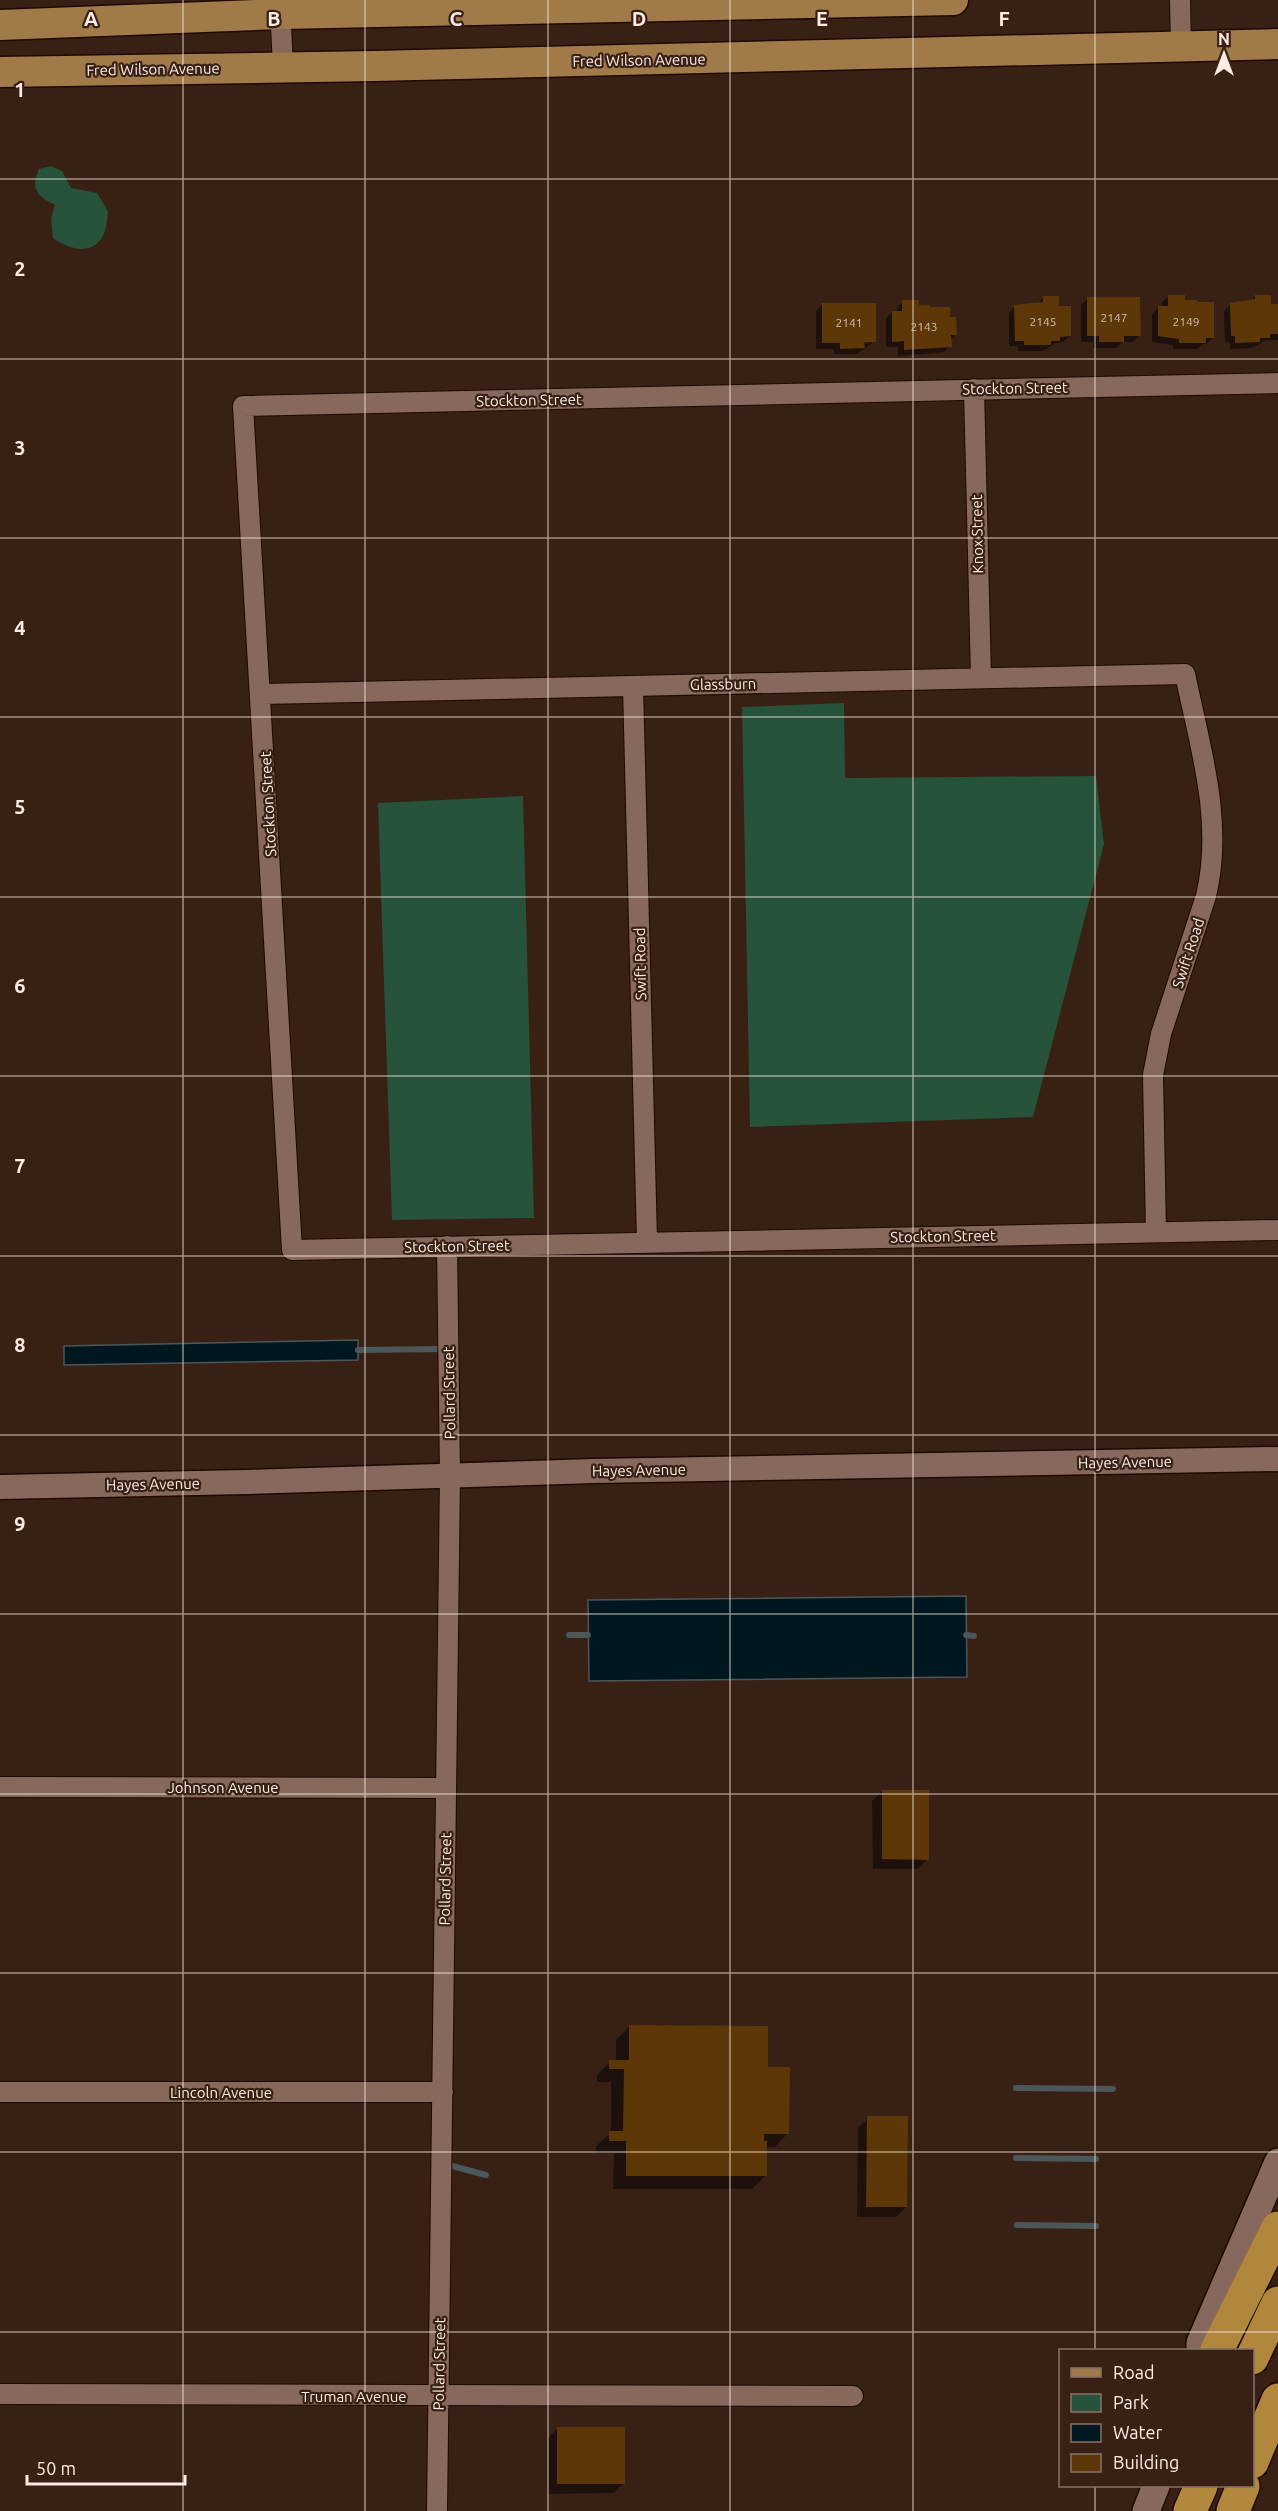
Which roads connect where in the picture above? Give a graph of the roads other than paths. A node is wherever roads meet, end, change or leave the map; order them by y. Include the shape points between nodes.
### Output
1 (953, 0) edge
2 (1180, 0) edge
3 (281, 7) edge
4 (0, 25) edge
5 (1278, 44) edge
6 (1181, 48) junction
7 (283, 67) junction
8 (0, 72) edge
9 (1278, 383) edge
10 (974, 389) junction
11 (1185, 674) joint
12 (981, 678) junction
13 (633, 686) junction
14 (262, 694) junction
15 (1278, 1230) edge
16 (1156, 1232) junction
17 (647, 1242) junction
18 (447, 1246) junction
19 (1278, 1459) edge
20 (450, 1475) junction
21 (0, 1487) edge
22 (0, 1786) edge
23 (446, 1788) junction
24 (0, 2092) edge
25 (443, 2092) junction
26 (1278, 2162) edge
27 (1278, 2228) edge
28 (1278, 2303) edge
29 (1200, 2349) edge
30 (1218, 2349) edge
31 (1254, 2354) edge
32 (0, 2394) edge
33 (439, 2396) junction
34 (853, 2396) dead end
35 (1278, 2400) edge
36 (1254, 2457) edge
37 (1156, 2487) edge
38 (1201, 2487) edge
39 (1243, 2487) edge
40 (437, 2511) edge
41 (1146, 2511) edge
42 (1191, 2511) edge
43 (1233, 2511) edge

1 - 3 main road
2 - 6 street
3 - 4 main road
3 - 7 street
5 - 6 main road, Fred Wilson Avenue
6 - 7 main road, Fred Wilson Avenue
7 - 8 main road, Fred Wilson Avenue
9 - 10 street, Stockton Street
10 - 12 street, Knox Street
10 - 14 street, Stockton Street via 243,406
11 - 12 street, Glassburn
11 - 16 street, Swift Road via 1208,784 1214,851 1212,874 1161,1034 1153,1075
12 - 13 street, Glassburn
13 - 14 street, Glassburn
13 - 17 street, Swift Road
14 - 18 street, Stockton Street via 292,1250
15 - 16 street, Stockton Street
16 - 17 street, Stockton Street
17 - 18 street, Stockton Street
18 - 20 street, Pollard Street
19 - 20 street, Hayes Avenue
20 - 21 street, Hayes Avenue
20 - 23 street, Pollard Street
22 - 23 street, Johnson Avenue
23 - 25 street, Pollard Street
24 - 25 street, Lincoln Avenue
25 - 33 street, Pollard Street
26 - 29 main road
27 - 30 highway
28 - 31 highway
32 - 33 street, Truman Avenue
33 - 34 street, Truman Avenue
33 - 40 street, Pollard Street
35 - 36 highway
37 - 41 main road
38 - 42 highway
39 - 43 highway

